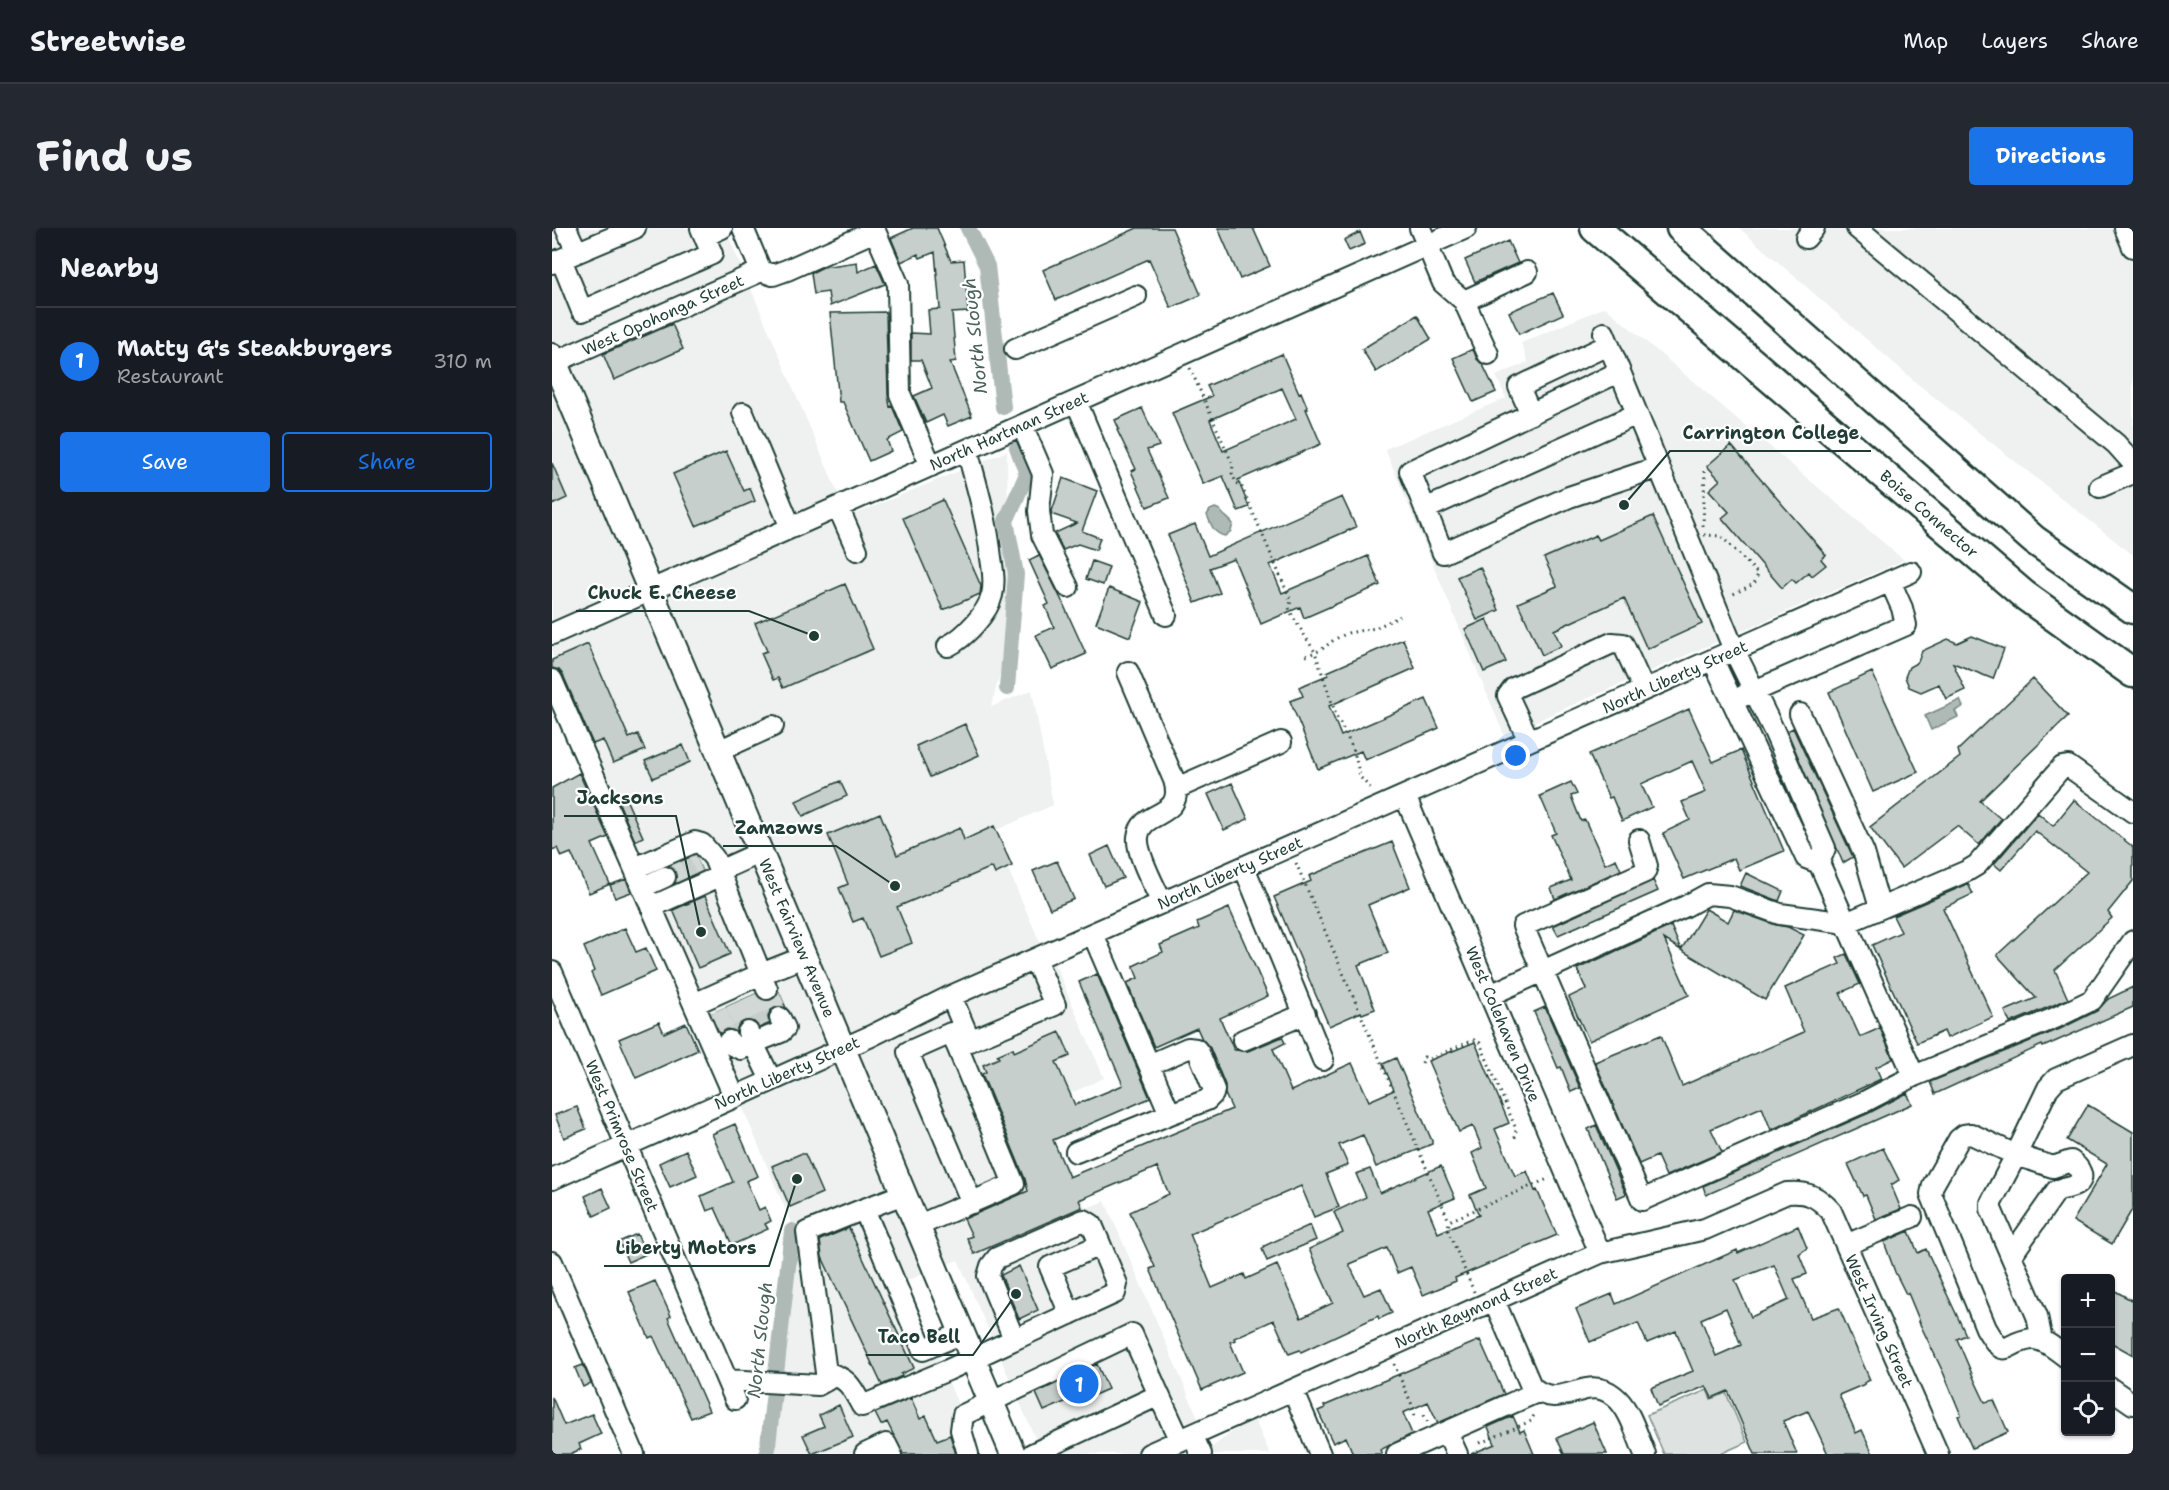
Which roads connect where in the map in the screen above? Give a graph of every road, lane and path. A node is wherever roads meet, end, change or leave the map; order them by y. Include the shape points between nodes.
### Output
1 (566, 228) edge
2 (635, 228) edge
3 (743, 228) edge
4 (1466, 228) edge
5 (1595, 228) edge
6 (1681, 228) edge
7 (1857, 228) edge
8 (2125, 228) edge
9 (710, 231) edge
10 (1423, 237) edge
11 (2133, 247) edge
12 (563, 258) edge
13 (761, 271) junction
14 (1527, 272) dead end
15 (1136, 296) dead end
16 (1464, 301) junction
17 (1015, 349) dead end
18 (1488, 354) dead end
19 (553, 359) edge
20 (1190, 366) dead end
21 (1619, 372) junction
22 (1076, 401) junction
23 (743, 413) dead end
24 (1531, 414) junction
25 (1637, 414) junction
26 (1022, 425) junction
27 (967, 450) junction
28 (2133, 463) edge
29 (931, 466) junction
30 (1659, 467) junction
31 (1704, 471) dead end
32 (2133, 473) edge
33 (2100, 488) dead end
34 (838, 507) junction
35 (1425, 509) junction
36 (791, 528) junction
37 (857, 550) dead end
38 (1911, 572) dead end
39 (1890, 581) junction
40 (1068, 587) dead end
41 (651, 591) junction
42 (1729, 596) dead end
43 (2133, 609) edge
44 (1166, 615) dead end
45 (1403, 615) dead end
46 (552, 634) edge
47 (948, 646) dead end
48 (1734, 650) junction
49 (1315, 652) junction
50 (1306, 656) dead end
51 (1713, 660) junction
52 (1128, 672) dead end
53 (2133, 674) edge
54 (552, 680) edge
55 (1644, 690) junction
56 (1755, 692) junction
57 (1732, 701) junction
58 (1800, 714) dead end
59 (773, 726) dead end
60 (1529, 741) junction
61 (1281, 742) dead end
62 (718, 751) junction
63 (1177, 788) junction
64 (1375, 795) dead end
65 (1405, 796) junction
66 (2133, 812) edge
67 (1639, 840) dead end
68 (760, 852) junction
69 (1296, 863) dead end
70 (1819, 863) junction
71 (713, 866) junction
72 (1244, 867) junction
73 (635, 868) junction
74 (665, 877) tunnel mouth
75 (643, 887) junction
76 (1162, 903) junction
77 (651, 907) junction
78 (1880, 908) junction
79 (1846, 923) junction
80 (1093, 934) junction
81 (2133, 941) edge
82 (804, 957) junction
83 (1035, 959) junction
84 (1543, 970) junction
85 (552, 972) edge
86 (749, 988) junction
87 (1490, 995) junction
88 (951, 996) junction
89 (707, 1004) junction
90 (1305, 1014) junction
91 (1243, 1040) dead end
92 (729, 1041) dead end
93 (963, 1043) junction
94 (2133, 1045) edge
95 (843, 1048) junction
96 (1323, 1060) dead end
97 (1422, 1063) dead end
98 (1149, 1065) junction
99 (1914, 1076) junction
100 (771, 1080) junction
101 (735, 1096) junction
102 (1170, 1114) junction
103 (1515, 1138) dead end
104 (626, 1145) junction
105 (1076, 1152) dead end
106 (2016, 1155) junction
107 (1550, 1178) dead end
108 (552, 1179) edge
109 (904, 1194) junction
110 (1812, 1194) joint
111 (972, 1203) junction
112 (864, 1209) junction
113 (1912, 1217) dead end
114 (1449, 1221) junction
115 (917, 1226) junction
116 (1100, 1245) junction
117 (1846, 1245) junction
118 (1600, 1253) junction
119 (2012, 1256) junction
120 (552, 1262) edge
121 (1485, 1298) junction
122 (1070, 1314) junction
123 (962, 1333) junction
124 (1014, 1339) junction
125 (2042, 1341) junction
126 (2061, 1354) edge
127 (973, 1358) junction
128 (1394, 1364) dead end
129 (826, 1372) junction
130 (727, 1380) junction
131 (1293, 1390) junction
132 (2115, 1391) edge
133 (1158, 1395) junction
134 (735, 1399) dead end
135 (1537, 1400) junction
136 (992, 1402) junction
137 (2133, 1404) edge
138 (1415, 1417) dead end
139 (1447, 1432) junction
140 (1186, 1438) junction
141 (1480, 1443) dead end
142 (634, 1454) edge
143 (865, 1454) edge
144 (891, 1454) edge
145 (968, 1454) edge
146 (1013, 1454) edge
147 (1032, 1454) edge
148 (1149, 1454) edge
149 (1201, 1454) edge
150 (1320, 1454) edge
151 (1396, 1454) edge
152 (1457, 1454) edge
153 (1645, 1454) edge
154 (1938, 1454) edge

1 - 12 street
2 - 12 street
3 - 13 street, West Opohonga Street
4 - 10 street, North Hartman Street
5 - 53 highway, Boise Connector via 2024,595
6 - 43 highway via 2034,540
7 - 28 street via 2116,444
8 - 11 street
9 - 12 street via 712,254 582,311
10 - 16 street via 1443,283
10 - 22 street, North Hartman Street
13 - 19 street, West Opohonga Street
13 - 29 street via 779,273 874,231 900,291 900,394
14 - 16 street
15 - 17 street
16 - 18 street
19 - 41 main road, West Fairview Avenue
20 - 49 path via 1233,465 1236,483 1241,485 1291,602 1293,617
21 - 24 street
21 - 24 street via 1606,339 1520,387
21 - 25 street
22 - 26 street, North Hartman Street
22 - 44 street
23 - 36 street
24 - 35 street via 1410,471
25 - 30 street
25 - 35 street
26 - 27 street, North Hartman Street
26 - 40 street via 1043,474 1039,511 1042,535
27 - 29 street, North Hartman Street
27 - 47 street via 987,523 992,597 973,627
29 - 34 street, North Hartman Street
30 - 35 street via 1569,498 1443,553
30 - 48 street
31 - 42 path via 1703,535 1721,536 1758,574 1754,584
32 - 33 street
34 - 36 street, North Hartman Street
34 - 37 street
36 - 41 street, North Hartman Street
38 - 39 street, North Liberty Street
39 - 48 street, North Liberty Street
39 - 56 street via 1906,625
41 - 46 street, North Hartman Street
41 - 62 main road, West Fairview Avenue
45 - 49 path via 1375,628 1348,633
48 - 51 street, North Liberty Street
48 - 56 street
49 - 50 path
49 - 64 path via 1336,715 1354,751 1360,777
51 - 55 street, North Liberty Street
51 - 57 street
52 - 63 street
54 - 73 street
55 - 60 street, North Liberty Street
55 - 60 street via 1623,644 1612,643 1514,688 1508,696
56 - 57 street
56 - 70 street via 1825,848
57 - 70 street via 1806,858
58 - 78 street via 1864,853
59 - 62 street
60 - 65 street, North Liberty Street
61 - 63 street
62 - 68 main road, West Fairview Avenue
63 - 76 street via 1174,803 1147,820 1138,836 1139,849
65 - 72 street, North Liberty Street
65 - 87 street, West Colehaven Drive
66 - 78 street via 2068,766 2061,767 1977,865
67 - 84 street via 1647,866 1645,872 1523,926
68 - 71 street
68 - 82 main road, West Fairview Avenue
69 - 114 path
70 - 79 street
71 - 73 street via 702,844 695,842
71 - 77 street
71 - 86 street
72 - 76 street, North Liberty Street
72 - 90 street
73 - 75 street
74 - 75 street
75 - 77 street
76 - 80 street, North Liberty Street
77 - 89 street
78 - 79 street
79 - 84 street via 1780,914 1730,896 1708,894
79 - 99 street
80 - 83 street, North Liberty Street
80 - 98 street
81 - 99 street via 2092,1000
82 - 86 street
82 - 95 main road, West Fairview Avenue
83 - 88 street, North Liberty Street
83 - 93 street via 1055,1005
84 - 87 street
84 - 99 street via 1642,1200
85 - 104 street, West Primrose Street
86 - 89 street
87 - 118 street, West Colehaven Drive
88 - 93 street
88 - 95 street, North Liberty Street
89 - 101 street
90 - 91 street
90 - 96 street
92 - 100 street via 741,1049 764,1031
93 - 111 street via 1014,1184
93 - 111 street via 951,1033 909,1052
94 - 106 street via 2056,1079
95 - 100 street, North Liberty Street
95 - 109 main road, West Fairview Avenue
97 - 103 path via 1424,1057 1429,1059 1474,1040 1480,1042 1516,1129
98 - 102 street
98 - 102 street via 1188,1048 1199,1053 1213,1094
100 - 101 street, North Liberty Street
101 - 104 street, North Liberty Street
102 - 105 street
104 - 108 street, North Liberty Street
104 - 130 street, West Primrose Street
106 - 119 street via 1991,1203
106 - 119 street via 2053,1167 2071,1161 2078,1166 2081,1179 2077,1185 2057,1191
106 - 125 street via 1971,1134 1964,1135 1955,1144 1931,1194 1995,1344 2007,1349 2032,1339
107 - 114 path
109 - 112 street
109 - 115 main road, West Fairview Avenue
110 - 117 street, West Irving Street via 1831,1211
110 - 118 street, North Raymond Street via 1787,1192 1705,1229
111 - 115 street
112 - 123 street via 923,1350
112 - 129 street via 807,1233
113 - 117 street
114 - 121 path via 1448,1230
115 - 123 main road, West Fairview Avenue
116 - 122 street via 1117,1284 1116,1293
116 - 122 street via 1050,1267
116 - 124 street via 1092,1225 1084,1220 997,1258 988,1276
117 - 154 street, West Irving Street
118 - 121 street, North Raymond Street
119 - 125 street via 2037,1316
120 - 142 street
121 - 131 street, North Raymond Street
121 - 135 street
122 - 124 street
123 - 127 main road, West Fairview Avenue
124 - 127 street
125 - 126 street
127 - 129 street via 862,1406 849,1383
127 - 136 main road, West Fairview Avenue
128 - 138 path
129 - 130 street via 827,1380 818,1385
130 - 134 street, West Primrose Street
131 - 140 street, North Raymond Street
131 - 150 street
132 - 137 street
133 - 136 street via 1132,1334
133 - 140 street
133 - 147 street
135 - 139 street
135 - 141 path via 1531,1421
135 - 153 street via 1578,1390 1605,1390 1625,1408
136 - 145 street via 963,1415 961,1430
136 - 146 main road, West Fairview Avenue
139 - 151 street
139 - 152 street
140 - 148 street, North Raymond Street
140 - 149 street
143 - 144 street via 886,1444

